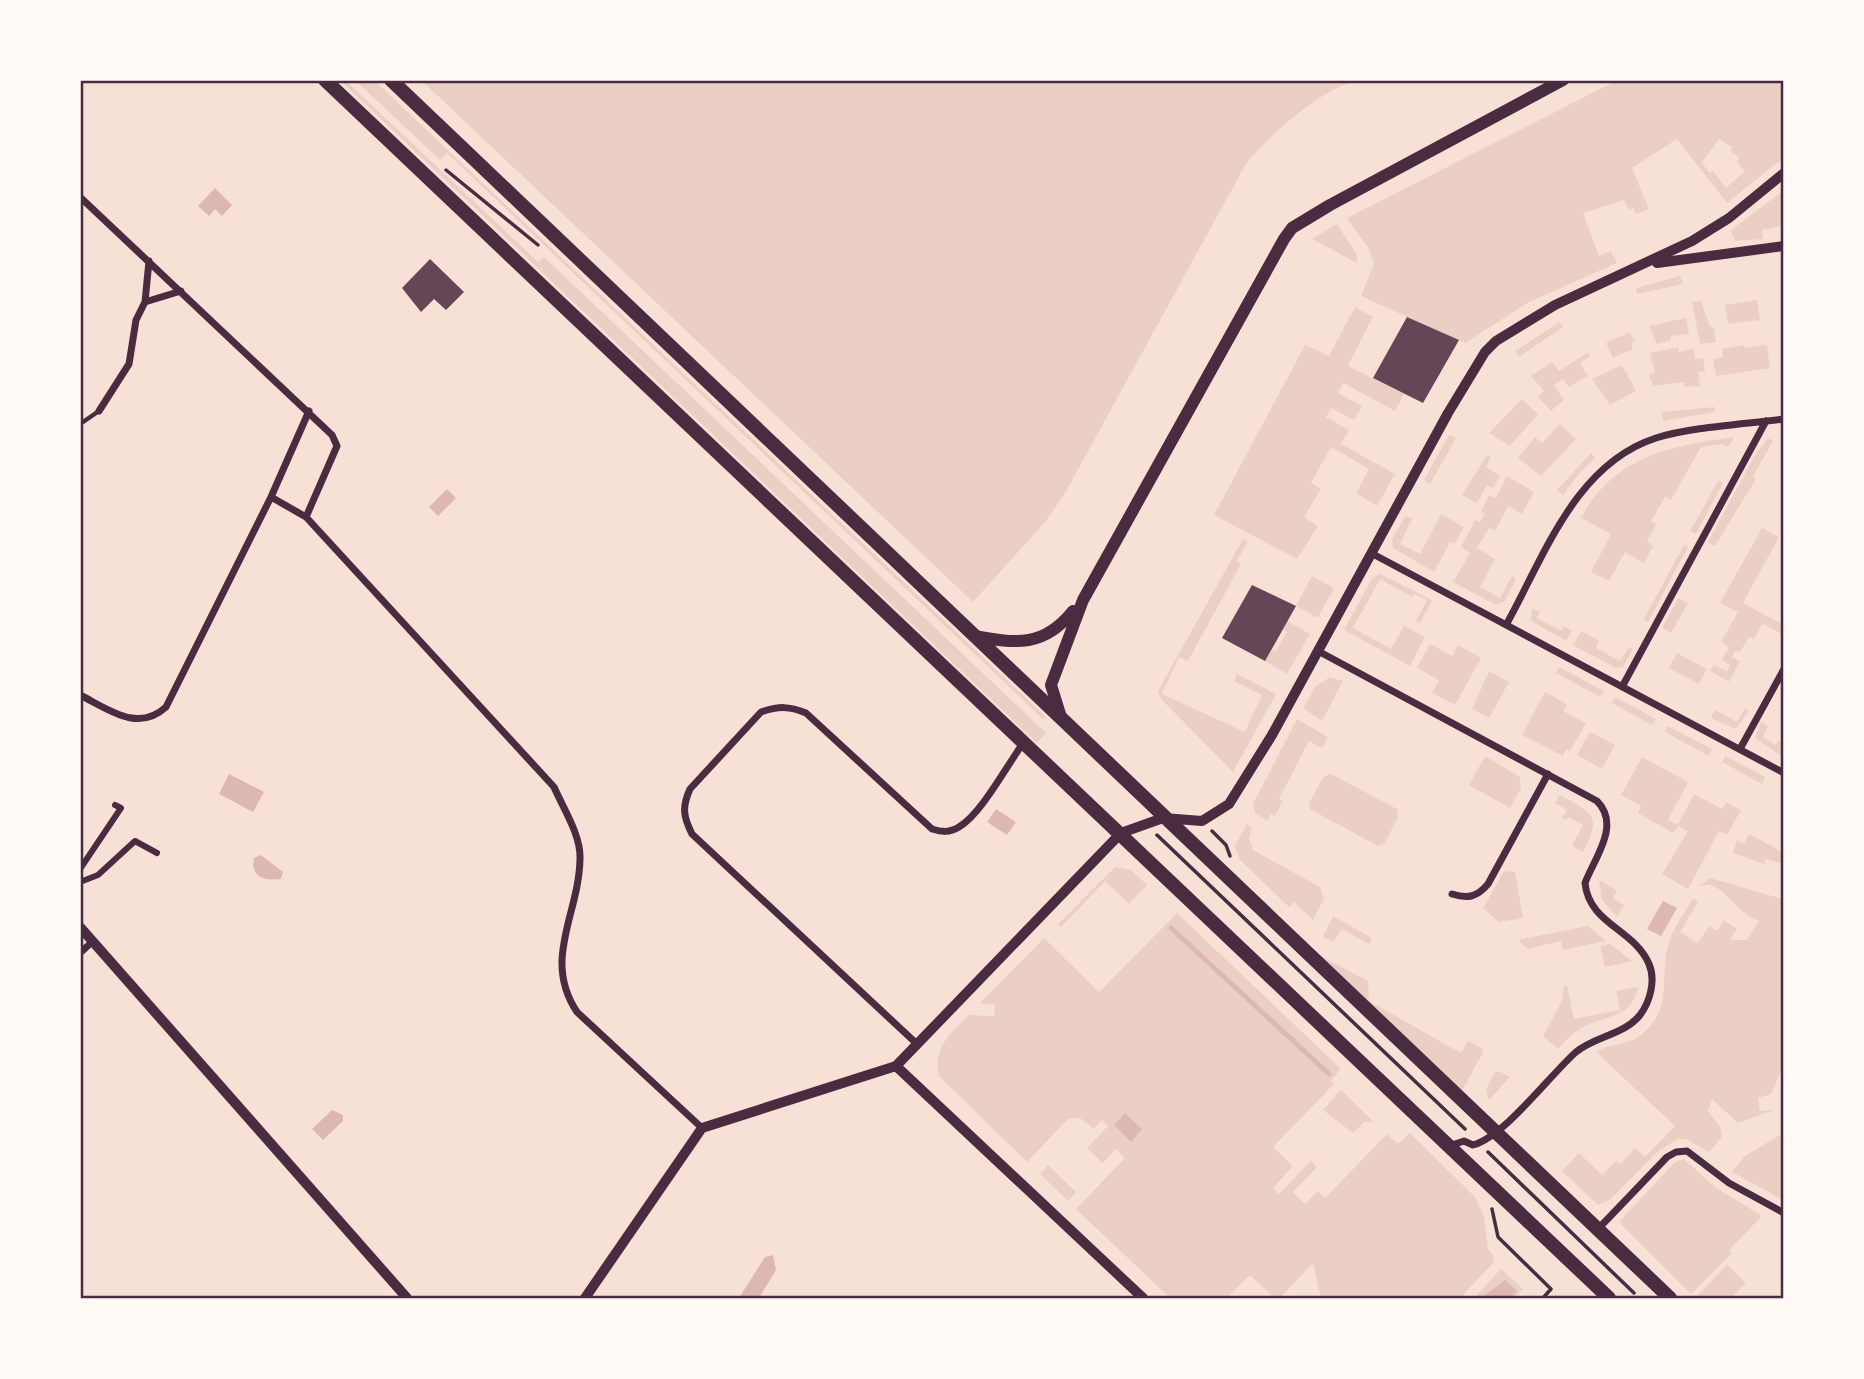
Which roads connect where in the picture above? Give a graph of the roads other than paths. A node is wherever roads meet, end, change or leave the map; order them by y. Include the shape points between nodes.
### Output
1 (325, 80) edge
2 (391, 80) edge
3 (1563, 80) edge
4 (1783, 173) edge
5 (80, 197) edge
6 (1783, 246) edge
7 (149, 261) junction
8 (1647, 264) junction
9 (181, 291) junction
10 (145, 302) junction
11 (99, 411) joint
12 (309, 411) junction
13 (1783, 419) edge
14 (1766, 421) junction
15 (80, 424) edge
16 (271, 497) junction
17 (306, 517) junction
18 (1371, 553) junction
19 (1083, 600) junction
20 (1506, 625) junction
21 (974, 636) junction
22 (1318, 651) junction
23 (1783, 669) edge
24 (1622, 687) junction
25 (80, 695) edge
26 (1060, 714) junction
27 (1024, 741) junction
28 (1740, 750) junction
29 (1783, 773) edge
30 (1548, 774) junction
31 (115, 805) dead end
32 (1163, 818) junction
33 (1121, 833) junction
34 (157, 853) dead end
35 (80, 869) edge
36 (80, 882) edge
37 (1452, 894) dead end
38 (80, 928) edge
39 (92, 942) junction
40 (80, 953) edge
41 (917, 1044) junction
42 (896, 1066) junction
43 (702, 1128) junction
44 (1496, 1133) junction
45 (1449, 1146) junction
46 (1783, 1213) edge
47 (1598, 1230) junction
48 (407, 1298) edge
49 (585, 1298) edge
50 (1143, 1298) edge
51 (1609, 1298) edge
52 (1670, 1298) edge

1 - 27 main road
2 - 21 main road
3 - 19 main road via 1293,228 1275,252
4 - 8 street via 1729,218
5 - 7 street
6 - 8 street
7 - 9 street
7 - 10 street
8 - 18 street via 1556,305 1485,352
9 - 10 street
9 - 12 street
10 - 11 street via 136,320 129,364
11 - 15 lane
12 - 16 street
12 - 17 street via 326,426 337,446
13 - 14 street
14 - 20 street via 1658,438 1613,460 1573,504
14 - 24 street
16 - 17 street
16 - 25 street via 166,707 134,720
17 - 43 street via 554,787 580,857 560,972 568,999
18 - 20 street
18 - 22 street
19 - 21 main road via 1060,627 1039,638 1005,642
19 - 26 main road via 1051,685
20 - 24 street
21 - 26 main road
22 - 30 street
22 - 32 street via 1229,804 1202,821
23 - 28 street
24 - 28 street
26 - 32 main road
27 - 33 main road
27 - 41 street via 973,814 946,833 932,829 806,713 776,706 761,712 690,789 683,804 684,820 692,834
28 - 29 street
30 - 37 street via 1488,884 1466,898
30 - 44 street via 1604,808 1609,826 1585,883 1586,891 1596,912 1640,949 1649,964 1652,987 1633,1023 1587,1043
31 - 35 street via 121,808
32 - 33 street
32 - 44 main road
33 - 41 street
33 - 45 main road
34 - 36 street via 135,841 98,875
38 - 39 street
39 - 40 street
39 - 48 street
41 - 42 street
42 - 43 street
42 - 50 street
43 - 49 street
44 - 45 street via 1479,1143
44 - 47 main road
45 - 51 main road
46 - 47 street via 1728,1183 1687,1151 1667,1157
47 - 52 main road

